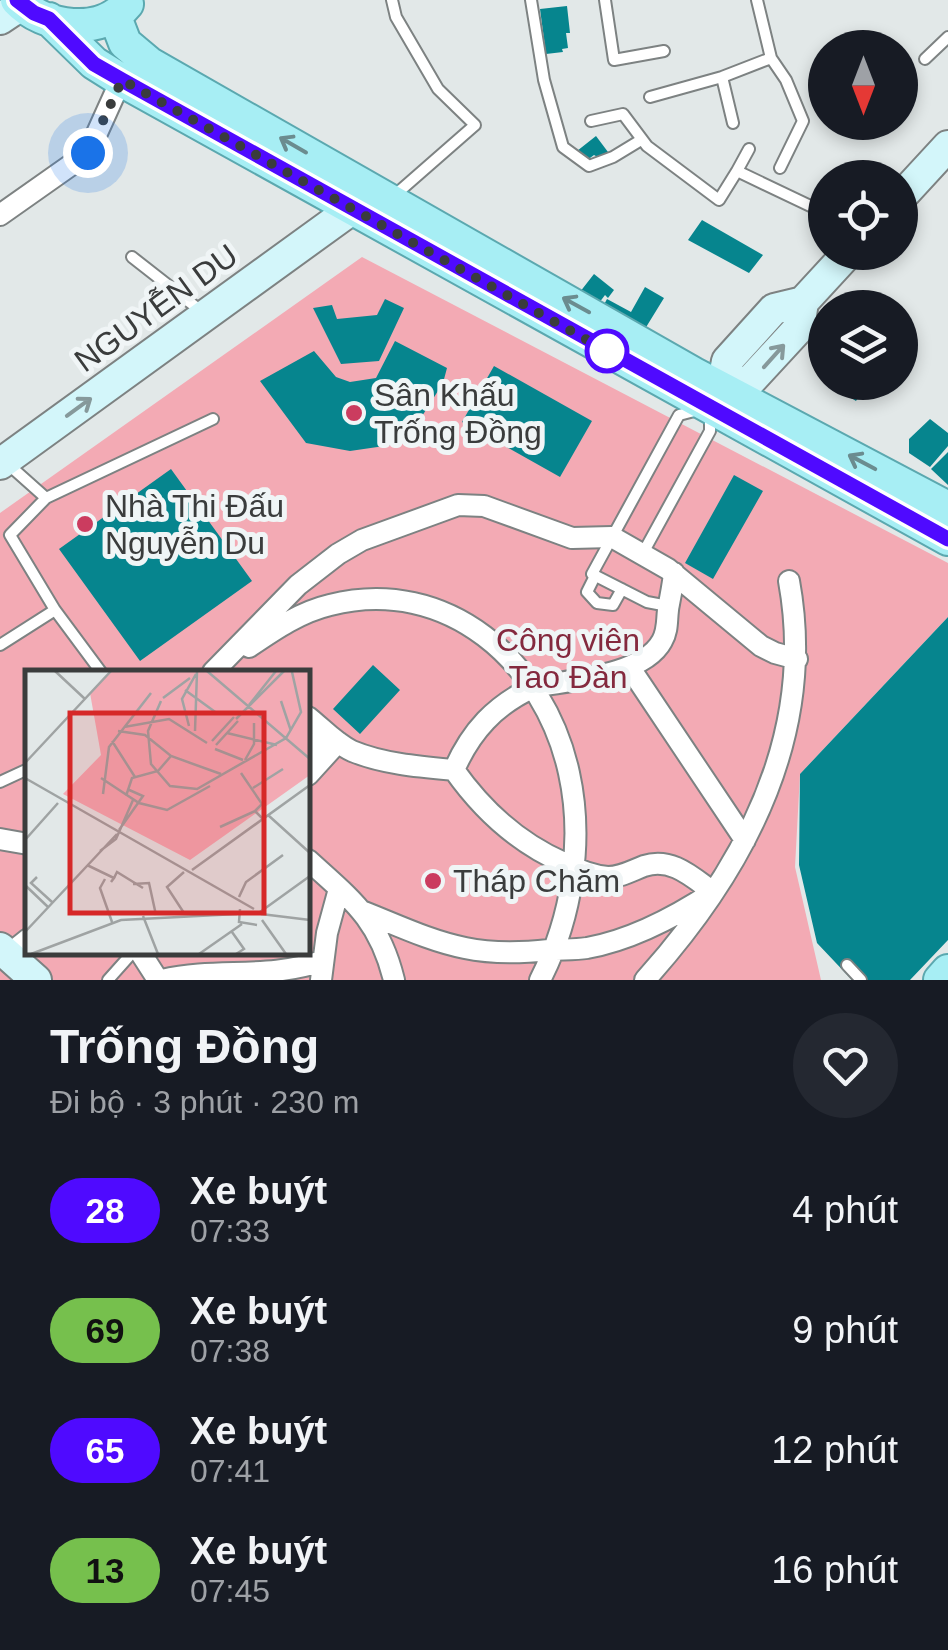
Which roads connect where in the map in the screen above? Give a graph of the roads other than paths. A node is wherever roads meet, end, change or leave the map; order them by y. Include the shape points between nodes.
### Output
1 (392, 0) edge
2 (532, 0) edge
3 (605, 0) edge
4 (757, 0) edge
5 (122, 8) edge
6 (22, 11) edge
7 (948, 37) edge
8 (664, 51) dead end
9 (772, 58) junction
10 (925, 59) dead end
11 (722, 77) junction
12 (122, 80) junction
13 (650, 97) dead end
14 (590, 121) dead end
15 (733, 123) dead end
16 (641, 140) junction
17 (948, 146) edge
18 (749, 149) dead end
19 (780, 168) dead end
20 (736, 171) junction
21 (918, 178) edge
22 (389, 200) junction
23 (808, 206) edge
24 (352, 209) junction
25 (0, 215) edge
26 (132, 257) dead end
27 (832, 270) edge
28 (206, 315) junction
29 (716, 398) junction
30 (213, 419) dead end
31 (2, 462) edge
32 (46, 498) junction
33 (948, 508) edge
34 (612, 537) junction
35 (948, 539) edge
36 (643, 553) junction
37 (674, 573) junction
38 (596, 576) junction
39 (790, 581) dead end
40 (622, 589) junction
41 (668, 606) junction
42 (54, 610) junction
43 (0, 645) edge
44 (797, 659) junction
45 (630, 668) junction
46 (100, 670) edge
47 (217, 670) edge
48 (218, 670) edge
49 (534, 687) junction
50 (310, 719) edge
51 (332, 738) junction
52 (310, 752) edge
53 (25, 770) edge
54 (454, 770) junction
55 (310, 772) edge
56 (0, 782) edge
57 (0, 839) edge
58 (744, 840) junction
59 (25, 843) edge
60 (310, 862) edge
61 (574, 868) junction
62 (339, 889) junction
63 (713, 892) junction
64 (364, 912) junction
65 (554, 950) junction
66 (9, 952) edge
67 (142, 955) edge
68 (144, 955) edge
69 (847, 965) dead end
70 (321, 971) edge
71 (948, 971) edge
72 (224, 974) junction
73 (36, 980) edge
74 (108, 980) edge
75 (160, 980) edge
76 (252, 980) edge
77 (394, 980) edge
78 (540, 980) edge
79 (645, 980) edge
80 (862, 980) edge
81 (940, 980) edge

1 - 22 lane via 438,89 475,125
2 - 16 lane via 563,147 589,166
3 - 8 lane via 614,60
4 - 9 lane
5 - 6 main road via 83,25
22 -> 5 main road via 150,64 125,43
6 - 12 main road
7 - 10 lane
9 - 11 lane
9 - 19 lane via 803,121
11 - 13 lane
11 - 15 lane
12 - 24 main road
12 - 25 street via 88,153
14 - 16 lane via 623,114
16 - 20 lane via 719,200
17 - 21 street
18 - 20 lane
20 - 23 lane
29 -> 22 main road
24 - 28 street, NGUYỄN DU
24 - 29 main road
26 - 28 lane
27 - 29 street via 803,302 774,309 727,361
31 -> 28 street, NGUYỄN DU
33 -> 29 main road
29 - 34 lane via 679,415
29 - 35 main road
29 - 36 lane via 710,431
30 - 32 lane
31 - 32 lane
32 - 42 lane via 10,536
34 - 36 street
34 - 38 lane
34 - 47 street via 572,538 484,506 448,507 362,540 315,570
36 - 37 street
37 - 41 street
37 - 44 street via 761,646
38 - 40 lane
38 - 40 lane via 587,592 597,603 613,605
39 - 44 street
40 - 41 lane
41 - 45 street via 663,640
42 - 43 lane
42 - 46 lane
44 - 58 street via 782,746
45 - 49 street
45 - 58 street
48 - 49 street via 313,610 392,600 460,620 499,648
49 - 54 street via 482,724
49 - 61 street via 569,770
50 - 51 street
51 - 52 street
51 - 54 street via 374,758
51 - 55 street
53 - 56 lane
54 - 61 street via 513,834
57 - 59 street
58 - 63 street
60 - 62 street
61 - 63 street via 608,877 667,864
61 - 65 street
62 - 64 street
62 - 70 street
63 - 65 street via 623,938
63 - 79 street
64 - 65 street via 463,948
64 - 77 street
65 - 78 street
66 - 73 street
67 - 74 lane
68 - 75 street
69 - 80 lane
70 - 72 street
71 - 81 main road
72 - 75 street
72 - 76 street

